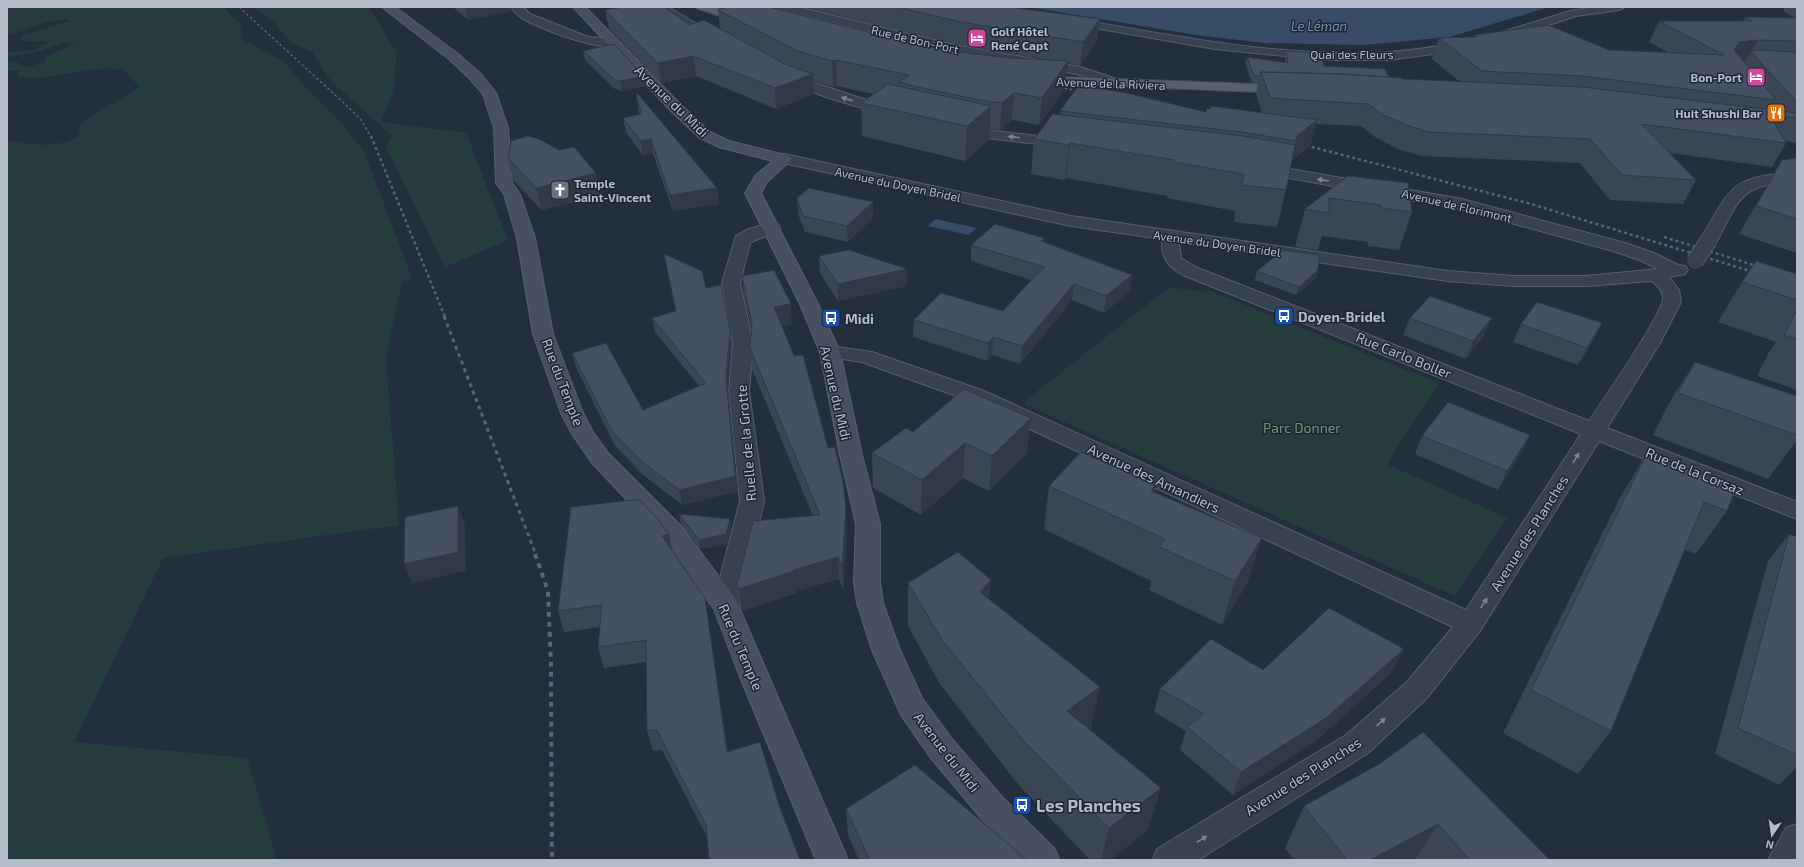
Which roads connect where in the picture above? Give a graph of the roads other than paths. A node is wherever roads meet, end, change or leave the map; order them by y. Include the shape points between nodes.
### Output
1 (388, 7) edge
2 (517, 7) edge
3 (579, 7) edge
4 (660, 7) edge
5 (702, 7) edge
6 (783, 7) edge
7 (1619, 7) edge
8 (1058, 19) edge
9 (755, 23) edge
10 (1491, 40) edge
11 (613, 43) junction
12 (1474, 45) edge
13 (729, 46) edge
14 (775, 72) edge
15 (1024, 79) edge
16 (1118, 84) junction
17 (1297, 90) edge
18 (902, 115) edge
19 (948, 126) edge
20 (1080, 144) edge
21 (784, 159) junction
22 (1250, 168) edge
23 (1797, 178) edge
24 (772, 228) junction
25 (1171, 236) junction
26 (1665, 273) junction
27 (830, 352) junction
28 (1593, 430) junction
29 (1797, 511) edge
30 (726, 605) junction
31 (1471, 624) junction
32 (1797, 838) edge
33 (832, 860) edge
34 (1043, 860) edge
35 (1169, 860) edge
36 (1784, 860) edge

1 - 30 street, Rue du Temple via 454,57 489,93 501,128 504,183 512,194 526,238 543,334 572,413 600,458 672,532
2 - 11 street via 526,16 586,40
3 - 11 street, Avenue du Midi
4 - 13 street
5 - 9 main road
6 - 16 street, Rue de Bon-Port via 960,50 1080,71
7 - 10 street via 1574,13
8 - 12 street, Quai des Fleurs via 1237,49 1330,56 1381,56
11 - 21 street, Avenue du Midi via 693,125 711,139
18 -> 14 street via 834,95
15 - 16 main road, Avenue de la Riviera
16 - 17 main road, Avenue de la Riviera
20 -> 19 street via 978,133
21 - 24 street, Avenue du Midi via 754,186 752,193
21 - 25 street, Avenue du Doyen Bridel via 1038,215
26 -> 22 street, Avenue de Florimont via 1648,257 1619,247 1436,198
23 - 26 street, bridge via 1758,182 1744,187 1735,195 1695,261 1686,268
24 - 27 street, Avenue du Midi
24 - 30 street, Ruelle de la Grotte via 742,240 731,283 734,310 743,344 739,391 752,501
25 - 26 street, Avenue du Doyen Bridel via 1448,276 1514,281 1586,281
25 - 28 street, Rue Carlo Boller via 1171,257 1174,262 1189,270
26 - 28 street, Avenue des Planches via 1673,296 1672,302 1650,343
27 - 31 street, Avenue des Amandiers via 865,356 977,396
27 - 34 street, Avenue du Midi via 868,524 867,582 870,604 886,650 911,706 940,748 992,808
28 - 29 street, Rue de la Corsaz
31 -> 28 street, Avenue des Planches
30 - 33 street, Rue du Temple via 769,714
35 -> 31 street, Avenue des Planches via 1358,744 1417,690
32 - 36 street

